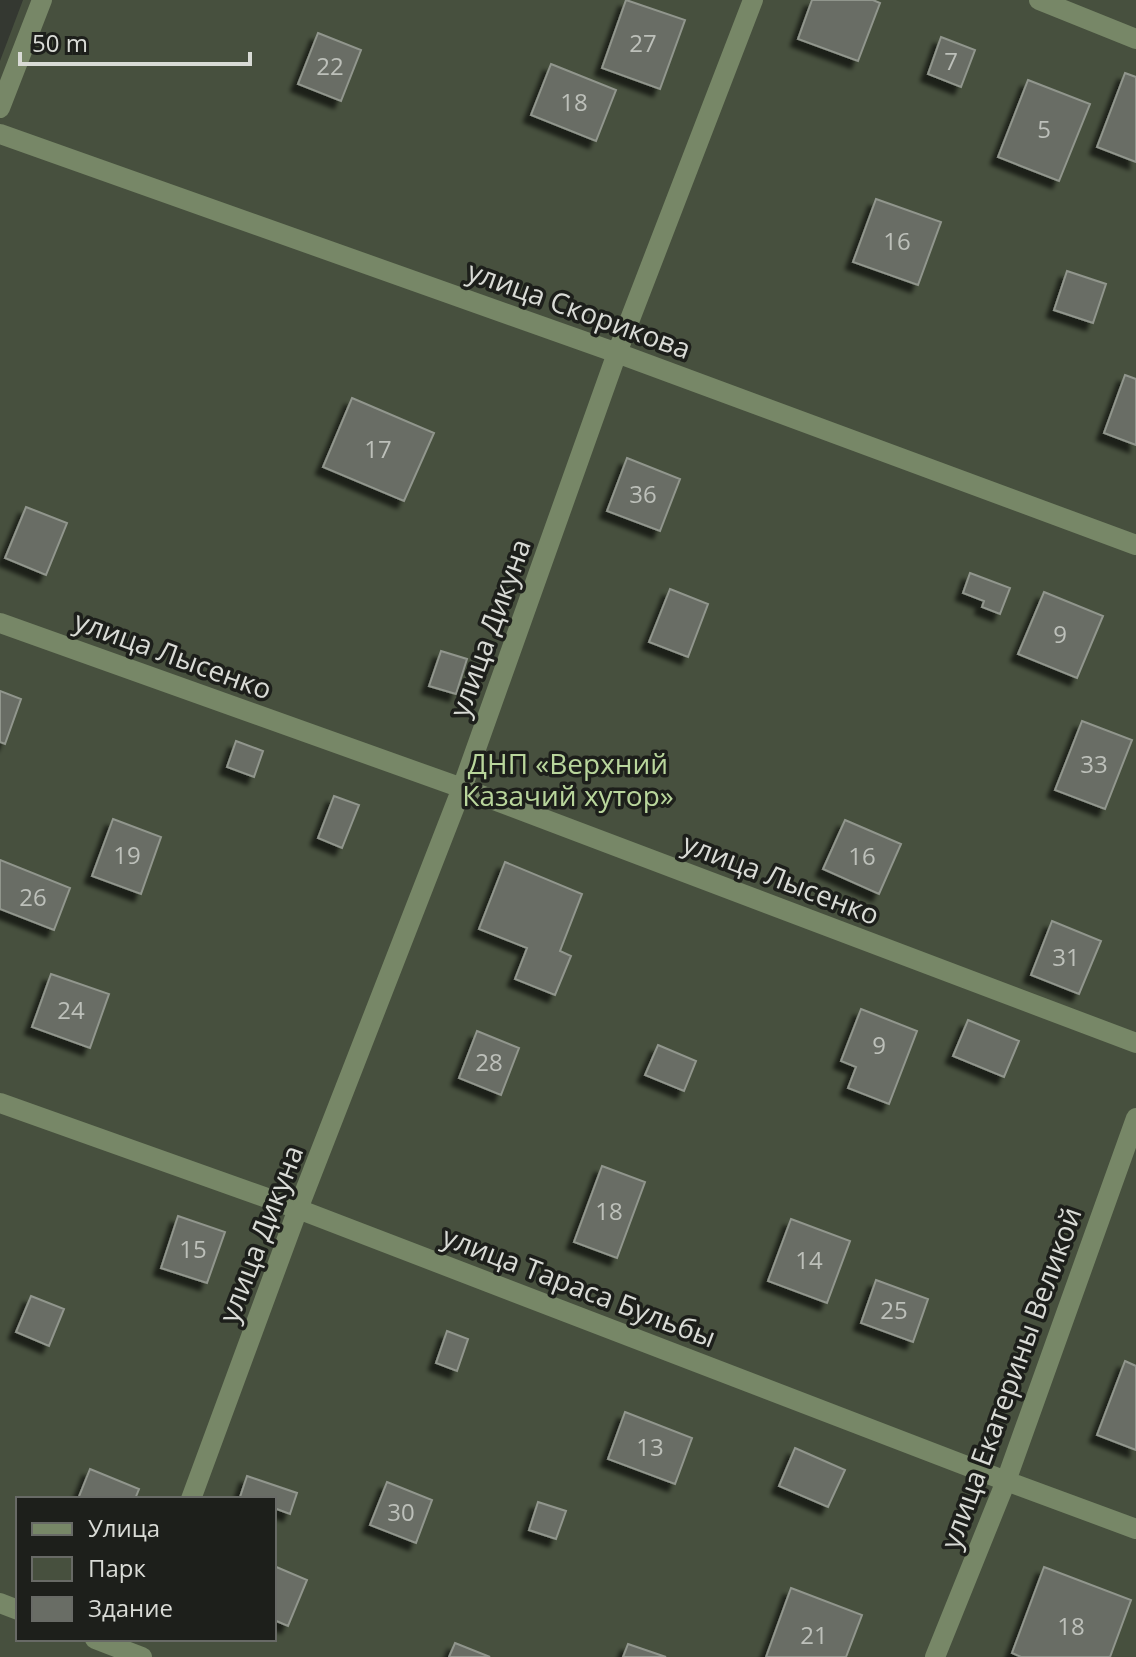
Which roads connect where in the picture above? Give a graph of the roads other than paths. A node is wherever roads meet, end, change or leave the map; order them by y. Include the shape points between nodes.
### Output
1 (42, 0) edge
2 (753, 0) edge
3 (1039, 0) edge
4 (1136, 39) edge
5 (0, 108) edge
6 (0, 134) edge
7 (617, 353) junction
8 (1136, 545) edge
9 (0, 623) edge
10 (462, 788) junction
11 (1136, 1043) edge
12 (0, 1103) edge
13 (1136, 1118) edge
14 (298, 1209) junction
15 (1006, 1481) junction
16 (192, 1497) edge
17 (1136, 1529) edge
18 (101, 1641) edge
19 (137, 1652) edge
20 (935, 1657) edge

1 - 5 street
2 - 7 street, улица Дикуна
3 - 4 street
6 - 7 street, улица Скорикова
7 - 8 street, улица Скорикова
7 - 10 street, улица Дикуна
9 - 10 street, улица Лысенко
10 - 11 street, улица Лысенко
10 - 14 street, улица Дикуна
12 - 14 street, улица Тараса Бульбы
13 - 15 street, улица Екатерины Великой
14 - 15 street, улица Тараса Бульбы
14 - 16 street, улица Дикуна
15 - 17 street, улица Тараса Бульбы
15 - 20 street, улица Екатерины Великой
18 - 19 street

